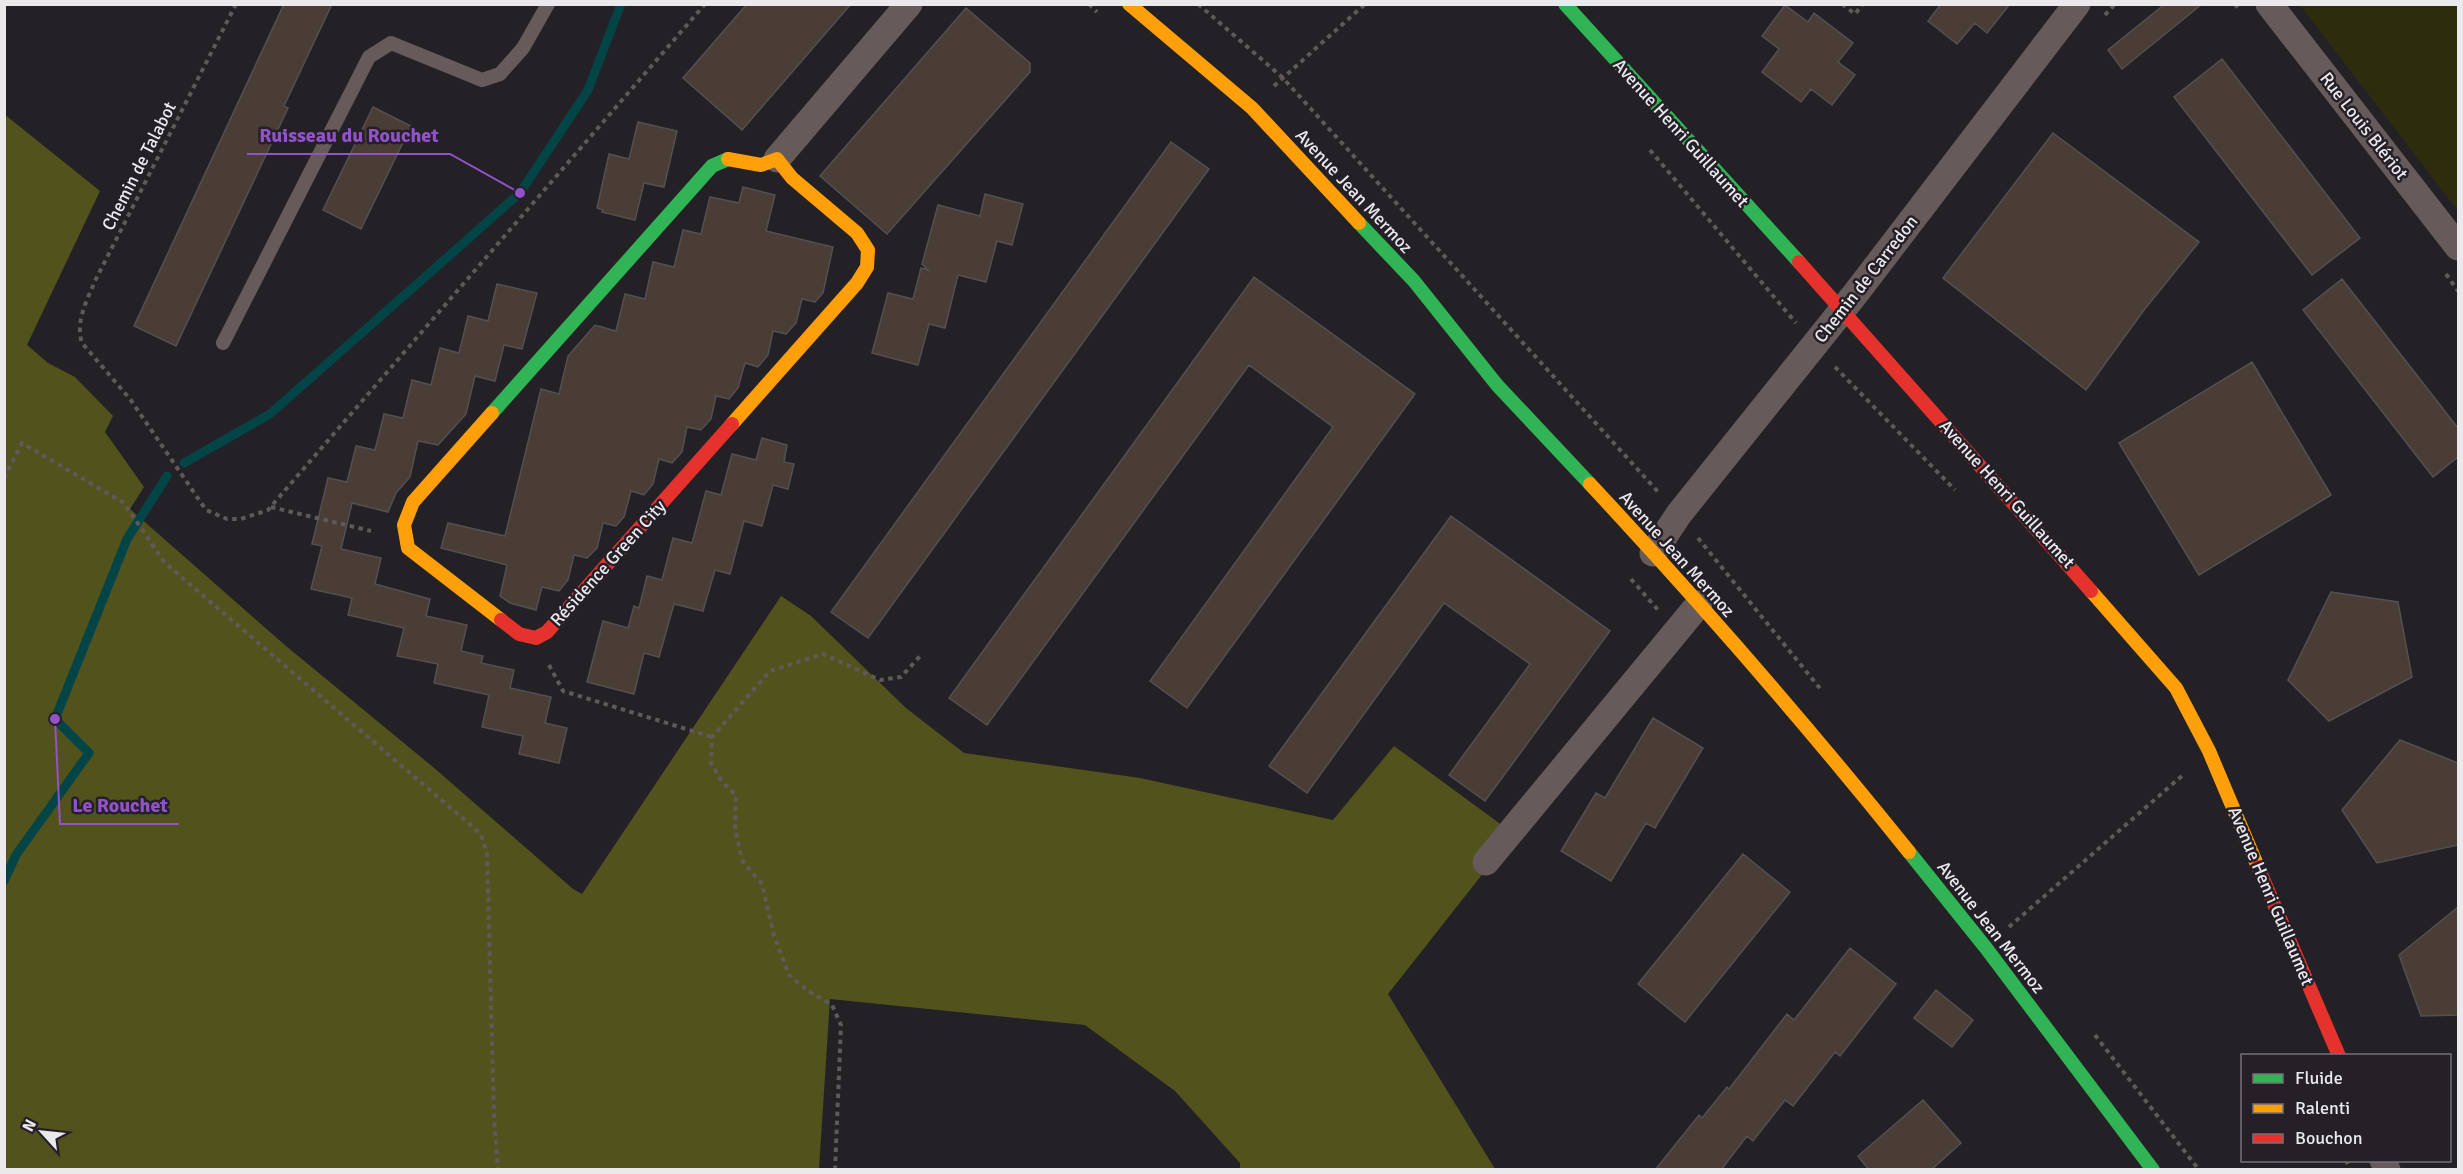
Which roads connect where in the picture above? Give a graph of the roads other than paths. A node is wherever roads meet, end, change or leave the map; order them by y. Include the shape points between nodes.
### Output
1 (548, 4) edge
2 (909, 4) edge
3 (1129, 4) edge
4 (1565, 4) edge
5 (2077, 4) edge
6 (2269, 4) edge
7 (777, 159) junction
8 (2458, 247) edge
9 (1841, 311) junction
10 (223, 343) dead end
11 (1653, 553) junction
12 (1699, 604) junction
13 (1486, 862) dead end
14 (2337, 1054) edge
15 (2153, 1170) edge

1 - 10 lane via 523,48 500,74 482,80 391,42 369,57
2 - 7 street
3 - 11 street, Avenue Jean Mermoz via 1252,108 1414,281 1497,385
4 - 9 street, Avenue Henri Guillaumet
5 - 9 street, Chemin de Carredon
6 - 8 street, Rue Louis Blériot
7 - 7 street, Résidence Green City via 792,178 857,233 868,250 867,267 857,284 546,632 536,638 519,634 408,548 402,535 404,518 413,502 712,166 728,159 761,165
9 - 11 street, Chemin de Carredon via 1679,514
9 - 14 street, Avenue Henri Guillaumet via 2176,688 2209,751
11 - 12 street, Avenue Jean Mermoz
12 - 13 street
12 - 15 street, Avenue Jean Mermoz via 1842,768 1986,948

